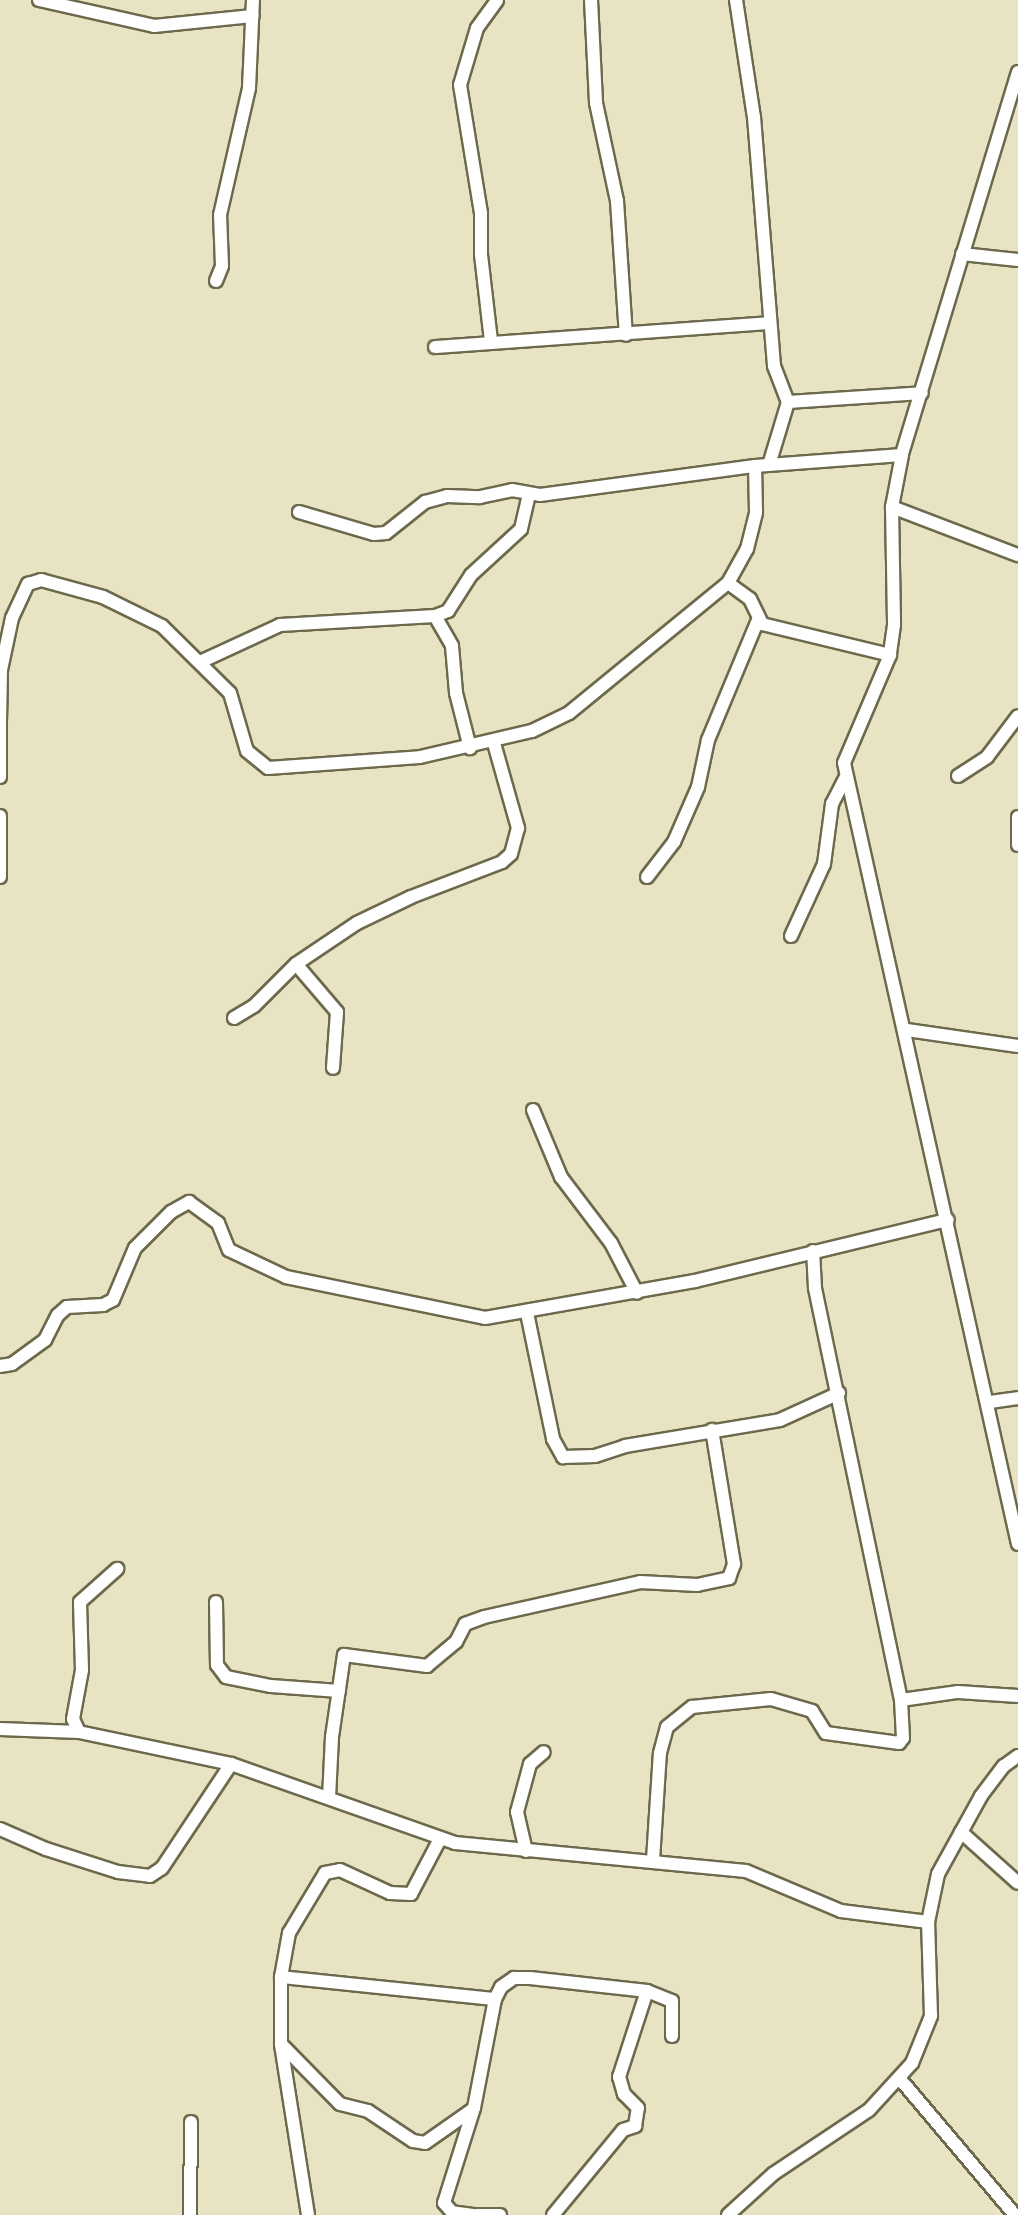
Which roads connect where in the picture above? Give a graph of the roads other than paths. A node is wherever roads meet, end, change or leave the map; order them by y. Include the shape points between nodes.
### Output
1 (39, 0) edge
2 (253, 0) edge
3 (497, 0) edge
4 (591, 0) edge
5 (736, 0) edge
6 (252, 16) junction
7 (1018, 72) edge
8 (1003, 118) junction
9 (1018, 120) edge
10 (962, 254) junction
11 (1018, 260) edge
12 (216, 281) dead end
13 (770, 322) junction
14 (626, 335) junction
15 (491, 340) junction
16 (435, 347) dead end
17 (922, 393) junction
18 (788, 402) junction
19 (902, 455) junction
20 (762, 466) junction
21 (528, 494) junction
22 (892, 507) junction
23 (299, 512) dead end
24 (1018, 555) edge
25 (728, 583) junction
26 (435, 616) junction
27 (758, 620) junction
28 (890, 655) junction
29 (200, 662) junction
30 (1018, 716) edge
31 (0, 722) edge
32 (494, 743) junction
33 (470, 748) junction
34 (958, 776) dead end
35 (0, 777) edge
36 (845, 778) junction
37 (0, 816) edge
38 (1018, 817) edge
39 (1018, 845) edge
40 (0, 877) edge
41 (647, 877) dead end
42 (792, 936) dead end
43 (296, 964) junction
44 (234, 1018) dead end
45 (906, 1030) junction
46 (1018, 1046) edge
47 (333, 1068) dead end
48 (533, 1110) dead end
49 (948, 1220) junction
50 (812, 1251) junction
51 (637, 1293) junction
52 (527, 1313) junction
53 (0, 1366) edge
54 (839, 1393) junction
55 (1018, 1398) edge
56 (990, 1402) junction
57 (712, 1430) junction
58 (1018, 1544) edge
59 (117, 1569) dead end
60 (216, 1602) dead end
61 (339, 1691) junction
62 (1018, 1696) edge
63 (900, 1700) junction
64 (0, 1729) edge
65 (79, 1732) junction
66 (544, 1752) dead end
67 (1018, 1756) edge
68 (231, 1764) junction
69 (329, 1798) junction
70 (0, 1828) edge
71 (961, 1832) junction
72 (440, 1839) junction
73 (526, 1851) junction
74 (653, 1860) junction
75 (1018, 1883) edge
76 (928, 1922) junction
77 (282, 1977) junction
78 (647, 1991) junction
79 (494, 1999) junction
80 (672, 2036) dead end
81 (281, 2044) junction
82 (900, 2079) junction
83 (474, 2108) junction
84 (192, 2122) dead end
85 (190, 2215) edge
86 (308, 2215) edge
87 (475, 2215) edge
88 (500, 2215) edge
89 (553, 2215) edge
90 (728, 2215) edge
91 (1014, 2215) edge

1 - 6 street via 154,26
2 - 6 street
3 - 15 street via 477,28 460,84 482,213
4 - 14 street via 596,103 617,201
5 - 13 street via 754,117
6 - 12 street via 250,88 220,215 222,266
7 - 8 street
8 - 9 street
8 - 10 street
10 - 11 street
10 - 17 street
13 - 14 street
13 - 18 street via 774,366
14 - 15 street
15 - 16 street
17 - 18 street
17 - 19 street
18 - 20 street
19 - 20 street
19 - 22 street
20 - 21 street
20 - 25 street via 752,531
21 - 23 street via 435,498 386,533
21 - 26 street via 521,530 471,575 452,608
22 - 24 street
22 - 28 street
25 - 27 street via 750,598
25 - 32 street via 570,714
26 - 29 street via 280,625
26 - 33 street via 452,646
27 - 28 street
27 - 41 street via 708,740 692,801 674,842
28 - 36 street via 846,753
29 - 31 street via 162,626 134,611 34,580 12,618
29 - 33 street via 230,692 247,751 268,768
30 - 34 street via 988,757
31 - 35 street
32 - 33 street
32 - 43 street via 518,828 512,854 410,896
36 - 42 street via 828,823 824,864
36 - 45 street
37 - 40 street
38 - 39 street
43 - 44 street
43 - 47 street via 337,1012
45 - 46 street
45 - 49 street
48 - 51 street via 561,1177 611,1244
49 - 50 street
49 - 56 street
50 - 51 street
50 - 54 street
51 - 52 street
52 - 53 street via 485,1318 286,1278 229,1250 218,1222 189,1202 135,1248 113,1300 67,1307 46,1340
52 - 57 street via 553,1439 564,1457
54 - 57 street via 780,1420
54 - 63 street
55 - 56 street
56 - 58 street
57 - 61 street via 734,1564 729,1578 697,1585 640,1582 484,1617 465,1624 456,1642 427,1666 344,1655
59 - 65 street via 84,1594 78,1612 82,1670 73,1718
60 - 61 street via 217,1664 226,1677
61 - 69 street
62 - 63 street via 958,1692
63 - 74 street via 899,1743 826,1733 812,1711 771,1699 706,1703 682,1712 668,1728 656,1773
64 - 65 street
65 - 68 street
66 - 73 street via 530,1764 517,1812
67 - 71 street via 980,1796
68 - 69 street
68 - 70 street via 162,1868 150,1876 64,1855
69 - 72 street
71 - 75 street
71 - 76 street via 938,1874
72 - 73 street
72 - 77 street via 411,1894 340,1870 325,1873 289,1933
73 - 74 street
74 - 76 street via 746,1871 841,1911
76 - 82 street via 930,2016
77 - 79 street
77 - 81 street
78 - 79 street via 514,1978
78 - 80 street via 672,2001
78 - 89 street via 620,2077 624,2094 638,2108 635,2126 622,2130
79 - 83 street
81 - 83 street via 340,2104 368,2112 412,2141 425,2143
81 - 86 street
82 - 90 street
82 - 91 street
83 - 87 street via 444,2203 452,2212
84 - 85 street
87 - 88 street

